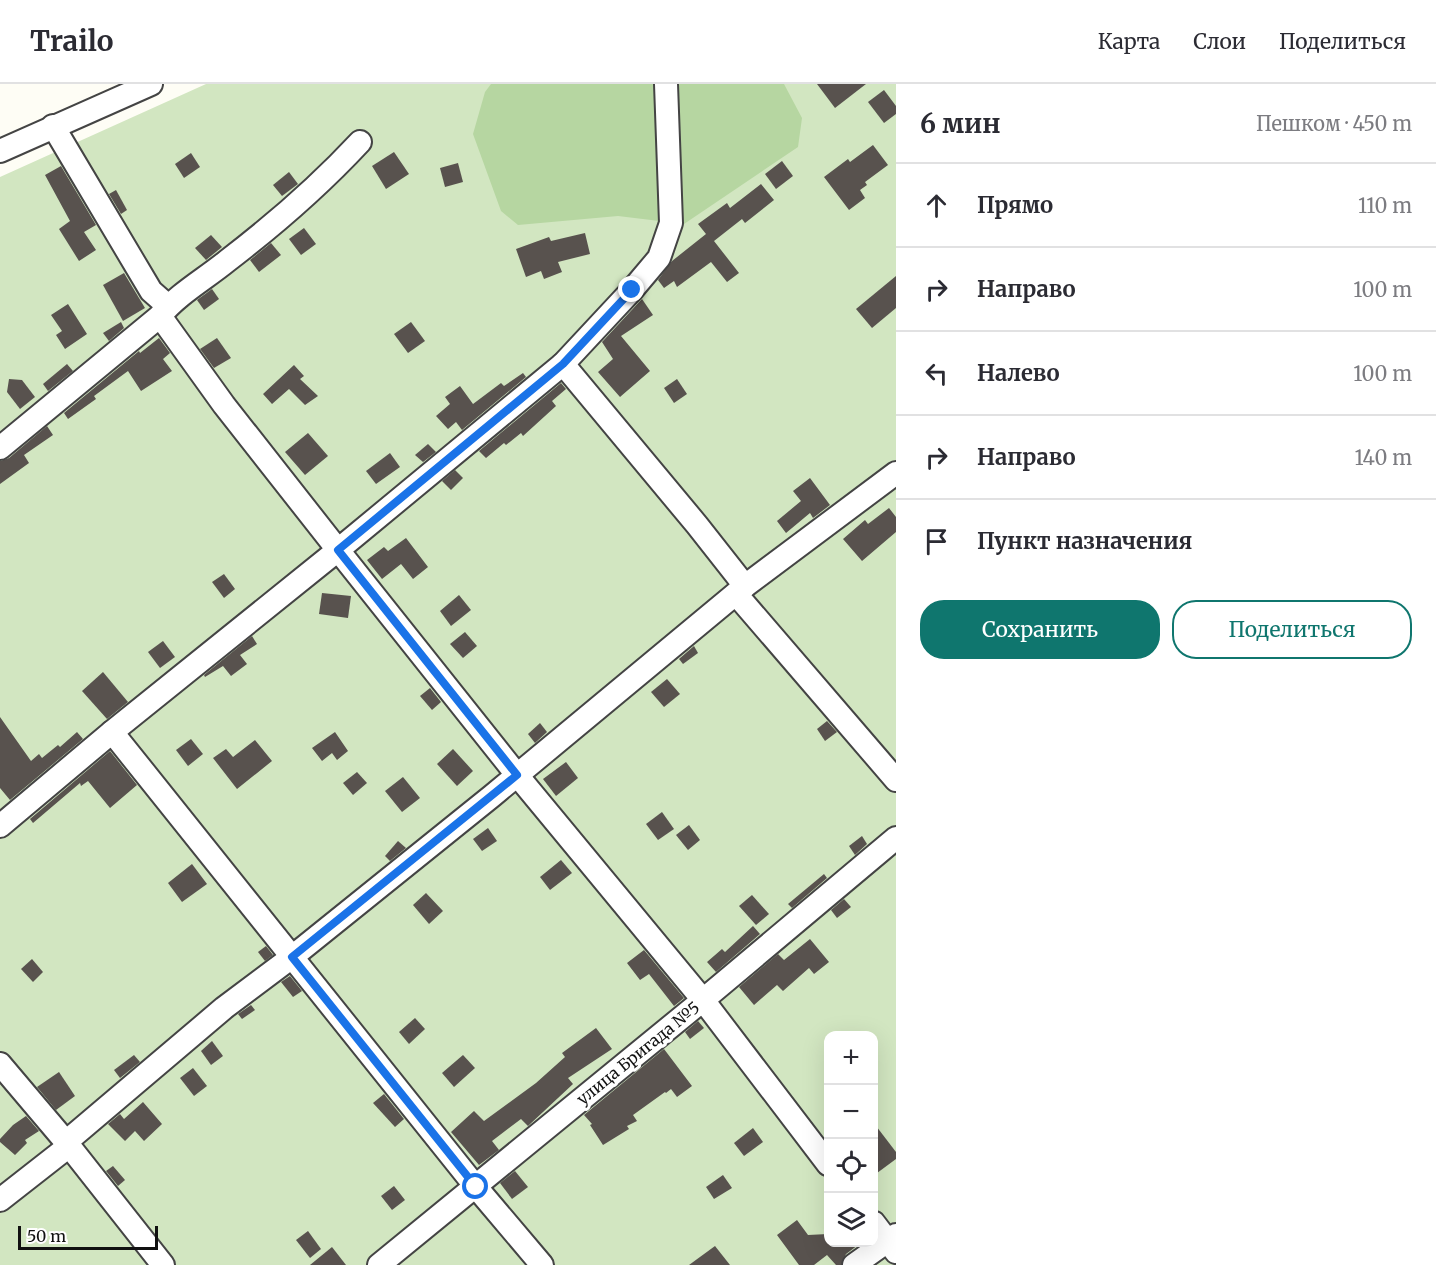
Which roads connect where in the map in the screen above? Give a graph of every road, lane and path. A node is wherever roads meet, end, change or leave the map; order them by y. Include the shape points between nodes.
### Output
1 (151, 84) edge
2 (666, 84) edge
3 (53, 126) junction
4 (360, 142) dead end
5 (0, 151) edge
6 (164, 311) junction
7 (563, 364) junction
8 (0, 448) edge
9 (896, 473) edge
10 (338, 550) junction
11 (740, 590) junction
12 (112, 732) junction
13 (517, 775) junction
14 (896, 780) edge
15 (0, 826) edge
16 (896, 838) edge
17 (292, 957) junction
18 (703, 1000) junction
19 (0, 1064) edge
20 (67, 1144) junction
21 (824, 1159) edge
22 (476, 1187) junction
23 (0, 1200) edge
24 (878, 1228) edge
25 (893, 1243) edge
26 (163, 1265) edge
27 (379, 1265) edge
28 (542, 1265) edge
29 (854, 1265) edge

1 - 3 street
2 - 7 street via 671,223 665,241 652,266
3 - 5 street
3 - 6 street
4 - 6 street via 309,192
6 - 8 street
6 - 10 street via 224,405
7 - 10 street
7 - 11 street via 698,525
9 - 11 street
10 - 12 street
10 - 13 street
11 - 13 street
11 - 14 street
12 - 15 street
12 - 17 street
13 - 17 street
13 - 18 street
16 - 18 street, улица Бригада №5
17 - 20 street via 224,1008
17 - 22 street
18 - 21 street
18 - 22 street, улица Бригада №5
19 - 20 street
20 - 23 street
20 - 26 street
22 - 27 street, улица Бригада №5
22 - 28 street
24 - 25 street
25 - 29 street

